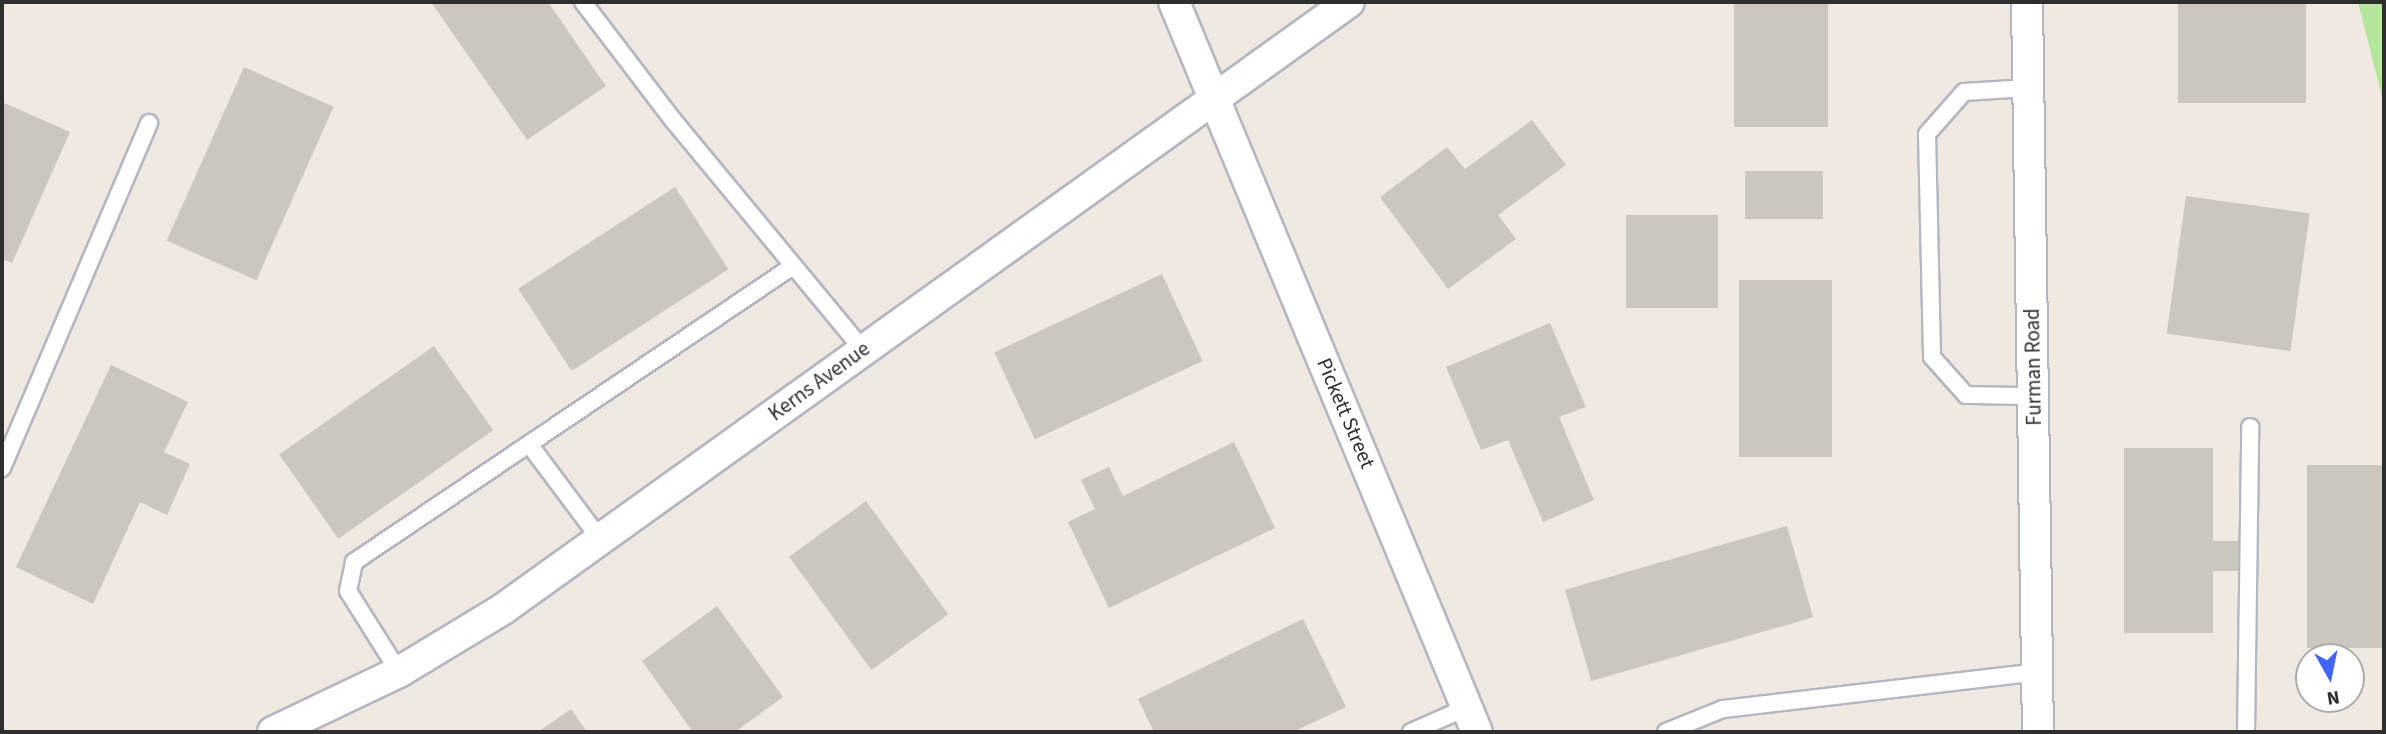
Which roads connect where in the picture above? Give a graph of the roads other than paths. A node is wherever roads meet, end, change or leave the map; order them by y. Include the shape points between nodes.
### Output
1 (583, 2) edge
2 (1174, 2) edge
3 (1349, 2) edge
4 (2027, 2) edge
5 (2028, 88) junction
6 (1214, 95) junction
7 (149, 123) dead end
8 (793, 266) junction
9 (863, 350) junction
10 (2033, 396) junction
11 (2250, 427) dead end
12 (529, 444) junction
13 (2, 468) edge
14 (600, 539) junction
15 (399, 672) junction
16 (2037, 672) junction
17 (1472, 719) edge
18 (273, 732) edge
19 (1411, 732) edge
20 (1666, 732) edge
21 (2038, 732) edge
22 (2246, 732) edge

1 - 8 lane
2 - 6 street, Pickett Street
3 - 6 street, Kerns Avenue
4 - 5 street, Furman Road
5 - 10 street, Furman Road
5 - 10 lane via 1964,92 1927,134 1932,357 1966,395
6 - 9 street, Kerns Avenue
6 - 17 street, Pickett Street
7 - 13 lane
8 - 9 lane
8 - 12 lane
9 - 14 street, Kerns Avenue
10 - 16 street, Furman Road
11 - 22 lane
12 - 14 lane
12 - 15 lane via 354,562 348,591
14 - 15 street, Kerns Avenue via 503,609
15 - 18 street, Kerns Avenue
16 - 20 lane via 1723,709
16 - 21 street, Furman Road
17 - 19 lane

